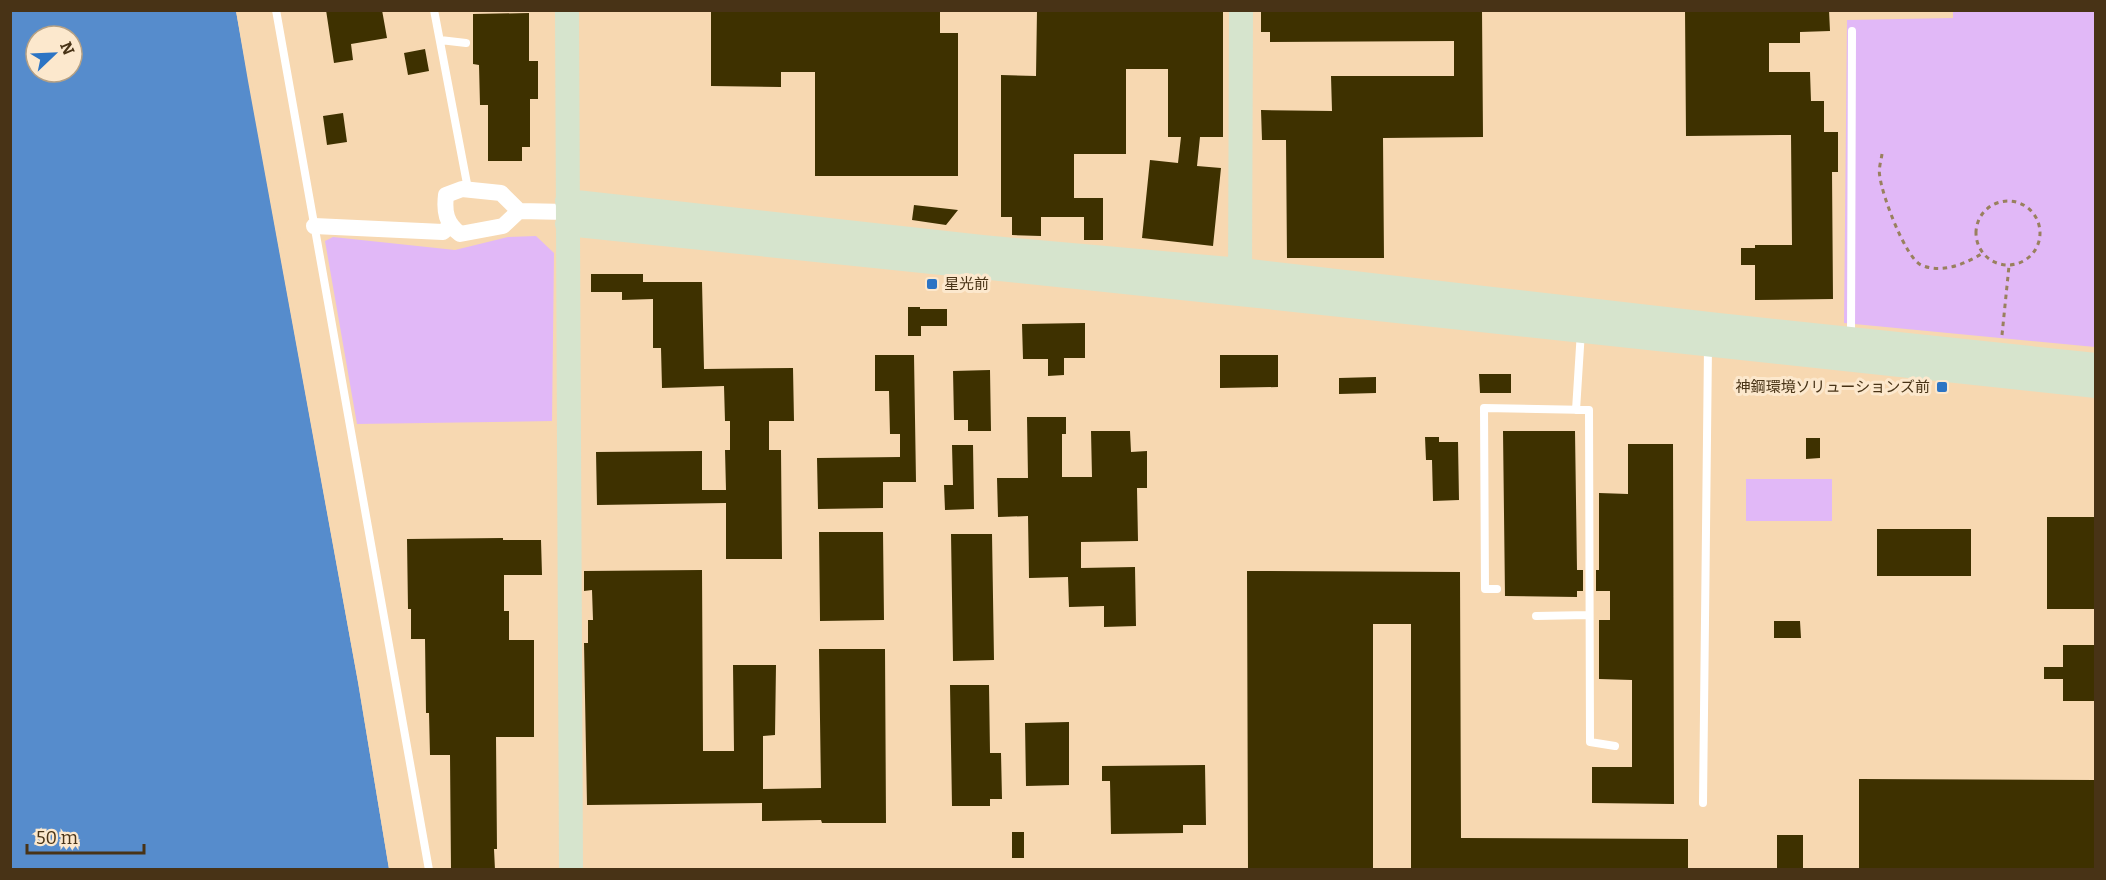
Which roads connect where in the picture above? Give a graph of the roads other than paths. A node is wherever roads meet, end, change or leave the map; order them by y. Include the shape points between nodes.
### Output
1 (276, 10) edge
2 (434, 10) edge
3 (567, 10) edge
4 (1241, 10) edge
5 (1852, 31) dead end
6 (440, 40) junction
7 (466, 43) dead end
8 (468, 189) junction
9 (519, 211) junction
10 (567, 213) junction
11 (314, 226) junction
12 (450, 226) junction
13 (1240, 282) junction
14 (1581, 318) junction
15 (1713, 335) junction
16 (1851, 340) junction
17 (2096, 365) edge
18 (2096, 386) edge
19 (1576, 410) junction
20 (1497, 589) dead end
21 (1589, 615) junction
22 (1536, 616) dead end
23 (1615, 746) dead end
24 (1704, 803) dead end
25 (429, 870) edge
26 (571, 870) edge

1 - 11 lane
2 - 6 lane
3 - 10 street
4 - 13 street
5 - 16 lane
6 - 7 lane
6 - 8 lane
8 - 9 street via 501,193
8 - 12 street via 446,195 444,211
9 - 10 street
9 - 12 street via 503,226 460,234
10 - 13 street
10 - 26 street
11 - 12 street via 443,232
11 - 25 lane
13 - 14 street
13 - 14 street
14 - 15 street
14 - 15 street
14 - 19 lane
15 - 16 street
15 - 18 street
15 - 24 lane
16 - 17 street
19 - 20 lane via 1484,408 1485,589
19 - 21 lane via 1589,410
21 - 22 lane
21 - 23 lane via 1590,742

